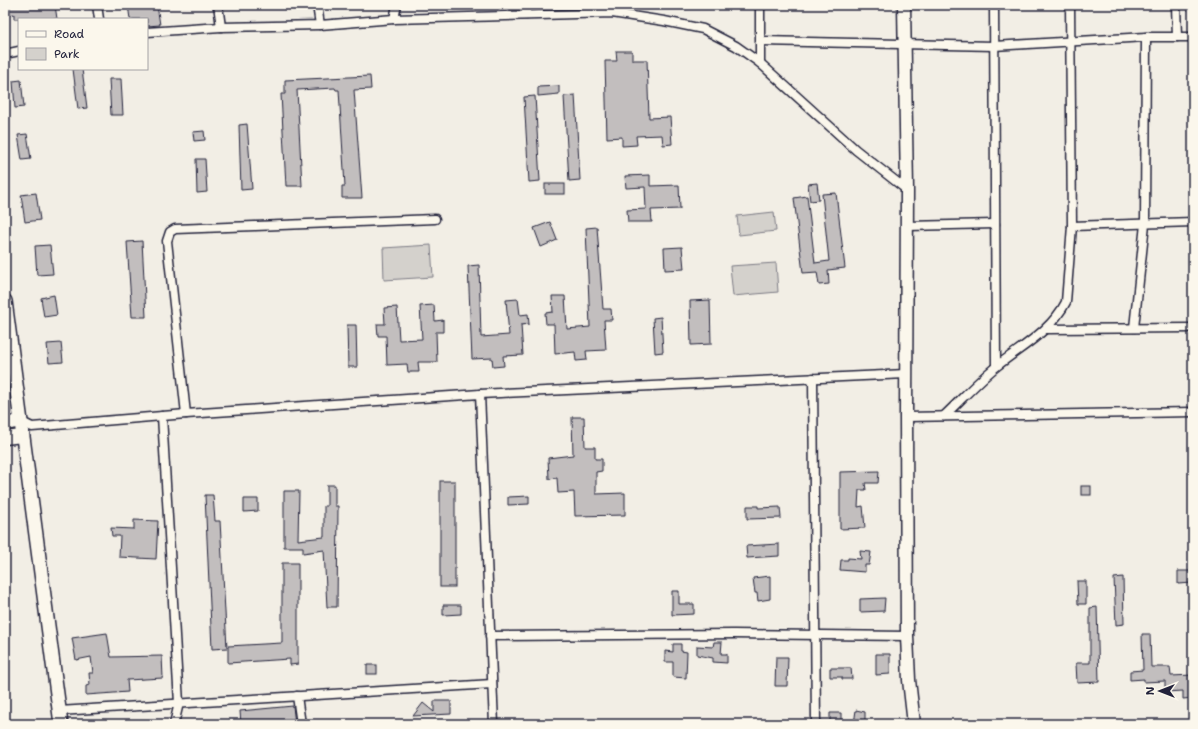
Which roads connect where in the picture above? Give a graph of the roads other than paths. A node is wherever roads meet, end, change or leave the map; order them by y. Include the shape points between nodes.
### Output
1 (97, 5) edge
2 (218, 5) edge
3 (317, 5) edge
4 (397, 5) edge
5 (526, 5) edge
6 (760, 5) edge
7 (904, 5) edge
8 (994, 5) edge
9 (1070, 5) edge
10 (1176, 5) edge
11 (613, 9) edge
12 (526, 15) junction
13 (99, 18) edge
14 (394, 19) junction
15 (320, 25) junction
16 (221, 27) junction
17 (148, 32) edge
18 (1146, 37) junction
19 (1177, 37) junction
20 (1193, 37) edge
21 (761, 41) junction
22 (1070, 42) junction
23 (904, 45) junction
24 (994, 46) junction
25 (18, 51) edge
26 (5, 54) edge
27 (760, 63) junction
28 (907, 190) junction
29 (435, 219) dead end
30 (1193, 222) edge
31 (995, 224) junction
32 (1145, 224) junction
33 (907, 226) junction
34 (1072, 226) junction
35 (5, 300) edge
36 (1134, 328) junction
37 (1193, 328) edge
38 (1047, 329) junction
39 (996, 366) junction
40 (906, 374) junction
41 (814, 378) junction
42 (480, 394) junction
43 (1193, 412) edge
44 (186, 414) junction
45 (162, 416) junction
46 (944, 416) junction
47 (906, 417) junction
48 (20, 421) junction
49 (5, 424) edge
50 (32, 427) junction
51 (22, 436) junction
52 (5, 438) edge
53 (815, 634) junction
54 (490, 636) junction
55 (907, 636) junction
56 (492, 684) junction
57 (297, 696) junction
58 (180, 703) junction
59 (59, 711) junction
60 (61, 724) edge
61 (174, 724) edge
62 (301, 724) edge
63 (494, 724) edge
64 (816, 724) edge
65 (914, 724) edge

1 - 13 street
2 - 16 street
3 - 15 street
4 - 14 street
5 - 12 street
6 - 21 street
7 - 23 street
8 - 24 street
9 - 22 street
10 - 19 street
11 - 12 street
11 - 27 street via 703,29 736,46
12 - 14 street
14 - 15 street
15 - 16 street
16 - 17 street
18 - 19 street
18 - 22 street
18 - 32 street
19 - 20 street
21 - 23 street
21 - 27 street
22 - 24 street
22 - 34 street
23 - 24 street
23 - 28 street
24 - 31 street
25 - 26 street
27 - 28 street via 839,136
28 - 33 street
29 - 44 street via 175,229 170,232 167,242
30 - 32 street
31 - 33 street
31 - 39 street
32 - 34 street
32 - 36 street
33 - 40 street
34 - 38 street via 1066,302
35 - 48 main road
36 - 37 street
36 - 38 street
38 - 39 street
39 - 46 street
40 - 41 street
40 - 47 street
41 - 42 street
41 - 53 street
42 - 44 street
42 - 54 street
43 - 46 street
44 - 45 street
45 - 50 street
45 - 58 street
46 - 47 street
47 - 55 street
48 - 49 street
48 - 50 street
48 - 51 main road
50 - 51 street
51 - 52 street
51 - 59 main road
53 - 54 street
53 - 55 street
53 - 64 street
54 - 56 street
55 - 65 street
56 - 57 street
56 - 63 street
57 - 58 street
57 - 62 street
58 - 59 street
58 - 61 street
59 - 60 main road

